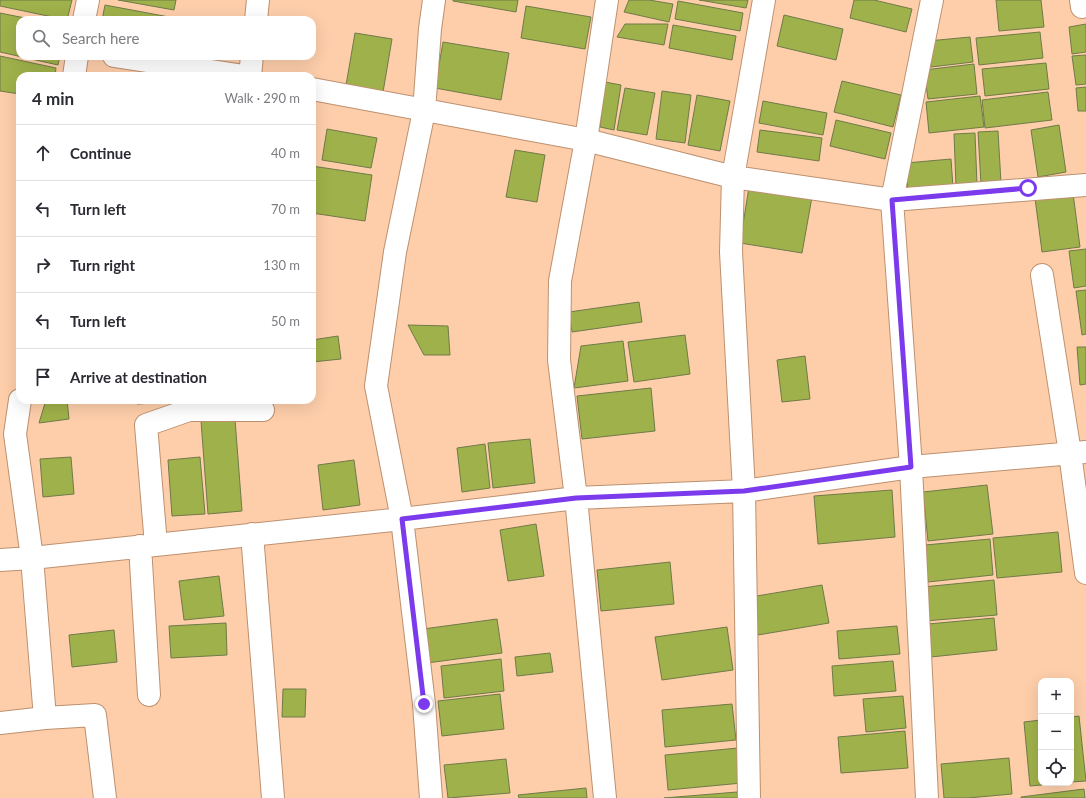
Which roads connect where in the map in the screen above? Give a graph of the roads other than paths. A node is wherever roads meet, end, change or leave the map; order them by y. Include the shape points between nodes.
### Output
1 (88, 0) edge
2 (258, 0) edge
3 (434, 0) edge
4 (608, 0) edge
5 (764, 0) edge
6 (932, 0) edge
7 (85, 16) edge
8 (256, 16) edge
9 (76, 60) edge
10 (140, 60) edge
11 (252, 60) edge
12 (75, 72) edge
13 (218, 72) edge
14 (250, 72) edge
15 (316, 90) edge
16 (424, 111) junction
17 (586, 140) junction
18 (733, 177) junction
19 (1086, 185) edge
20 (892, 200) junction
21 (1042, 275) dead end
22 (18, 404) edge
23 (190, 405) edge
24 (263, 410) dead end
25 (7, 434) edge
26 (1078, 452) edge
27 (911, 467) junction
28 (744, 491) junction
29 (576, 498) junction
30 (402, 519) junction
31 (252, 534) junction
32 (148, 546) junction
33 (32, 558) junction
34 (0, 560) edge
35 (1086, 573) edge
36 (149, 695) dead end
37 (45, 718) junction
38 (0, 723) edge
39 (105, 798) edge
40 (273, 798) edge
41 (431, 798) edge
42 (604, 798) edge
43 (749, 798) edge
44 (927, 798) edge

1 - 7 street
2 - 8 street
3 - 16 street
4 - 17 street
5 - 18 street
6 - 20 street
9 - 12 street
10 - 13 street
11 - 14 street
15 - 16 street
16 - 17 street
16 - 30 street via 395,252 376,386
17 - 18 street
17 - 29 street via 560,280 559,360
18 - 20 street
18 - 28 street via 731,252
19 - 20 street
20 - 27 street
21 - 26 street
22 - 25 street
23 - 24 street
23 - 32 street via 146,425
25 - 33 street
26 - 27 street
26 - 35 street
27 - 28 street
27 - 44 street
28 - 29 street
28 - 43 street
29 - 30 street
29 - 42 street
30 - 31 street
30 - 41 street via 424,704
31 - 32 street
31 - 40 street
32 - 33 street
32 - 36 street
33 - 34 street
33 - 37 street
37 - 38 street
37 - 39 street via 95,715

